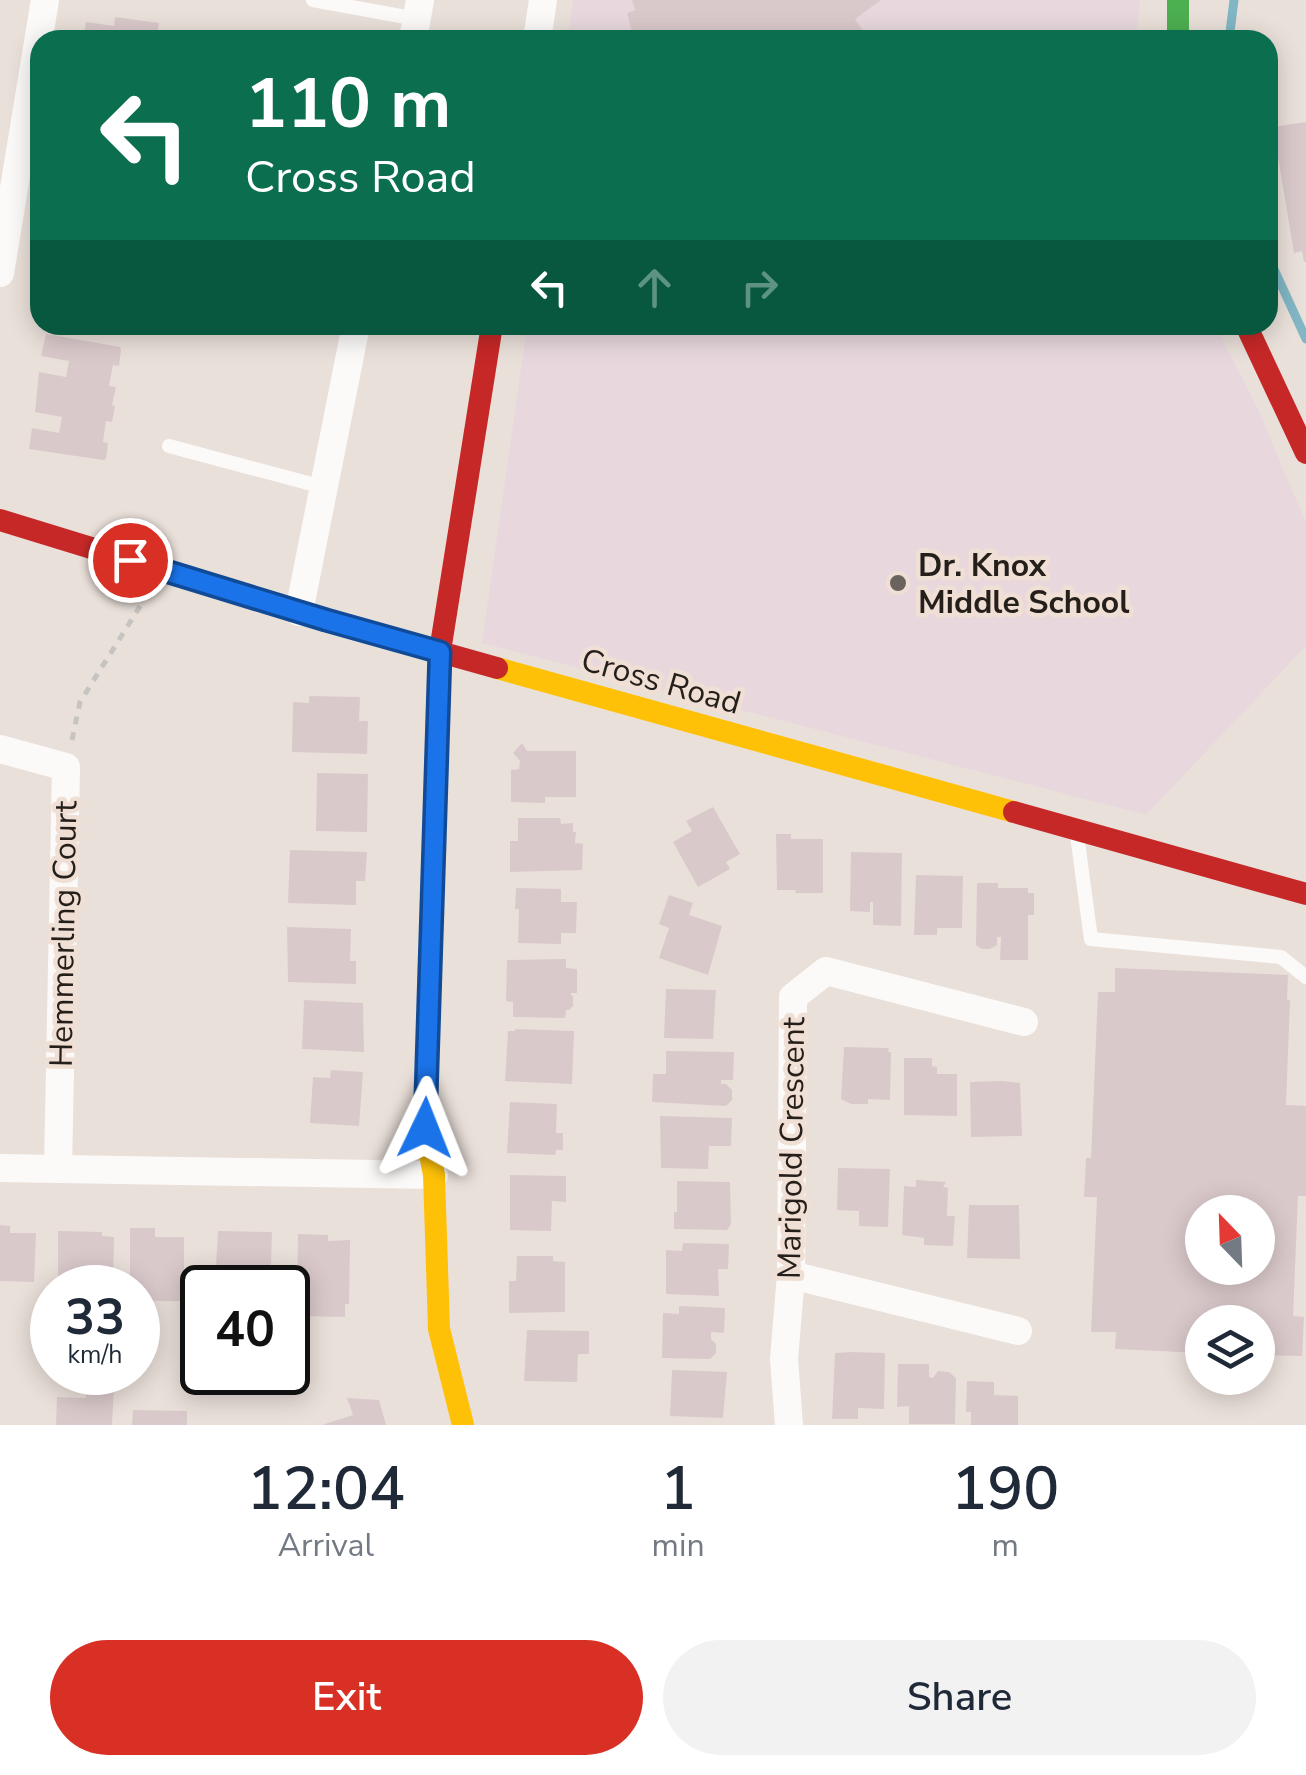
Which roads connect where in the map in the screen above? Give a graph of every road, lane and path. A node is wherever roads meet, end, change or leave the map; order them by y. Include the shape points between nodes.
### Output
1 (45, 0) edge
2 (313, 0) edge
3 (543, 0) edge
4 (1178, 0) edge
5 (417, 20) edge
6 (40, 30) edge
7 (538, 30) edge
8 (1178, 30) edge
9 (30, 91) edge
10 (0, 273) edge
11 (354, 335) edge
12 (490, 335) edge
13 (1251, 335) edge
14 (168, 446) dead end
15 (1306, 453) edge
16 (323, 487) junction
17 (0, 520) edge
18 (163, 570) junction
19 (299, 612) junction
20 (440, 652) junction
21 (0, 749) edge
22 (66, 768) junction
23 (1077, 829) junction
24 (1306, 894) edge
25 (1306, 977) edge
26 (1024, 1022) dead end
27 (0, 1168) edge
28 (58, 1169) junction
29 (434, 1175) junction
30 (791, 1275) junction
31 (1018, 1331) dead end
32 (463, 1425) edge
33 (789, 1425) edge

1 - 6 street
2 - 5 lane
3 - 7 street
4 - 8 street
9 - 10 street
11 - 16 street
12 - 20 street
13 - 15 street
14 - 16 lane
16 - 19 street
17 - 18 street, Cross Road
18 - 19 street, Cross Road
18 - 22 path via 80,702
19 - 20 street, Cross Road
20 - 23 street, Cross Road
20 - 29 street via 425,1128
21 - 22 street, Hemmerling Court
22 - 28 street, Hemmerling Court
23 - 24 street, Cross Road
23 - 25 lane via 1091,939 1281,957
26 - 30 street, Marigold Crescent via 826,971 793,997
27 - 28 street
28 - 29 street
29 - 32 street via 439,1329
30 - 31 street
30 - 33 street, Marigold Crescent via 784,1359

